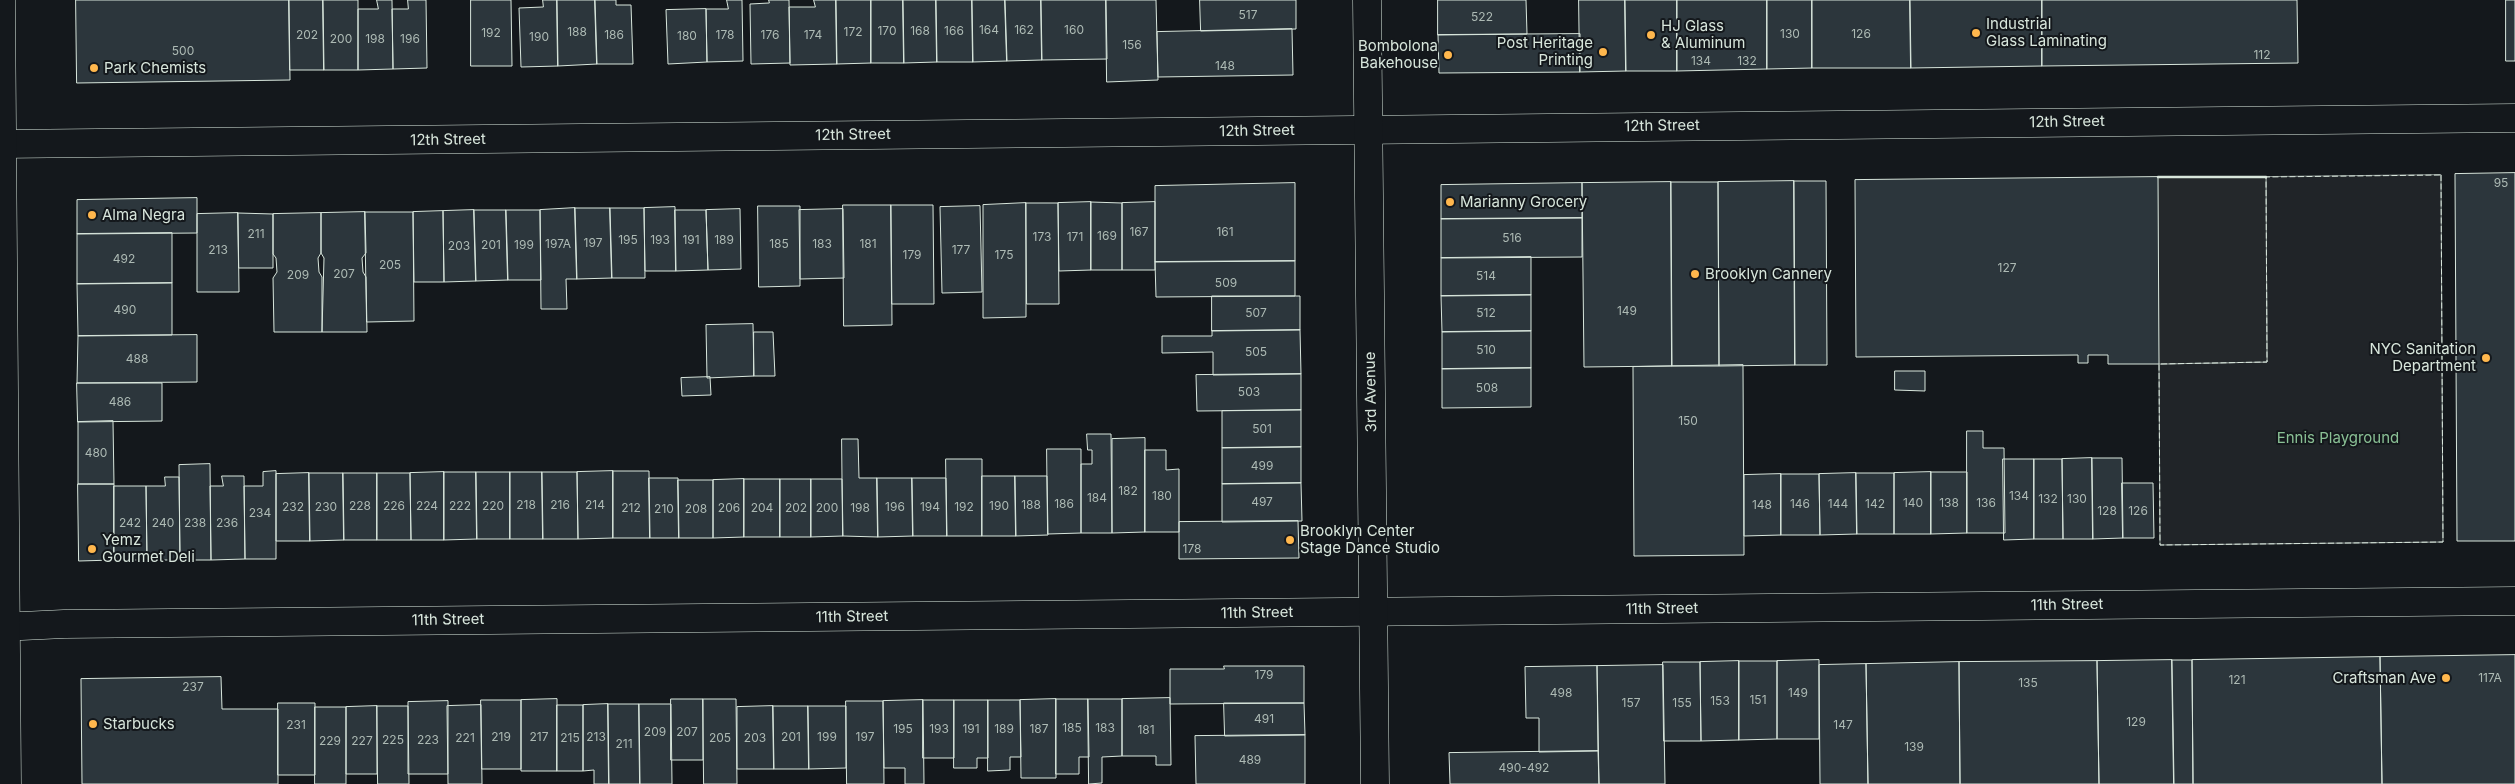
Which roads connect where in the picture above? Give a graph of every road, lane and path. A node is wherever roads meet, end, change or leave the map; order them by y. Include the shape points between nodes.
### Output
1 (1, 0) edge
2 (1367, 0) edge
3 (2515, 118) edge
4 (1368, 129) junction
5 (1, 144) edge
6 (2515, 601) edge
7 (1373, 612) junction
8 (2, 626) edge
9 (7, 784) edge
10 (1375, 784) edge

1 - 5 street
2 - 4 street, 3rd Avenue
3 - 4 street, 12th Street
4 - 5 street, 12th Street
4 - 7 street, 3rd Avenue
5 - 8 street
6 - 7 street, 11th Street
7 - 8 street, 11th Street
7 - 10 street, 3rd Avenue
8 - 9 street

